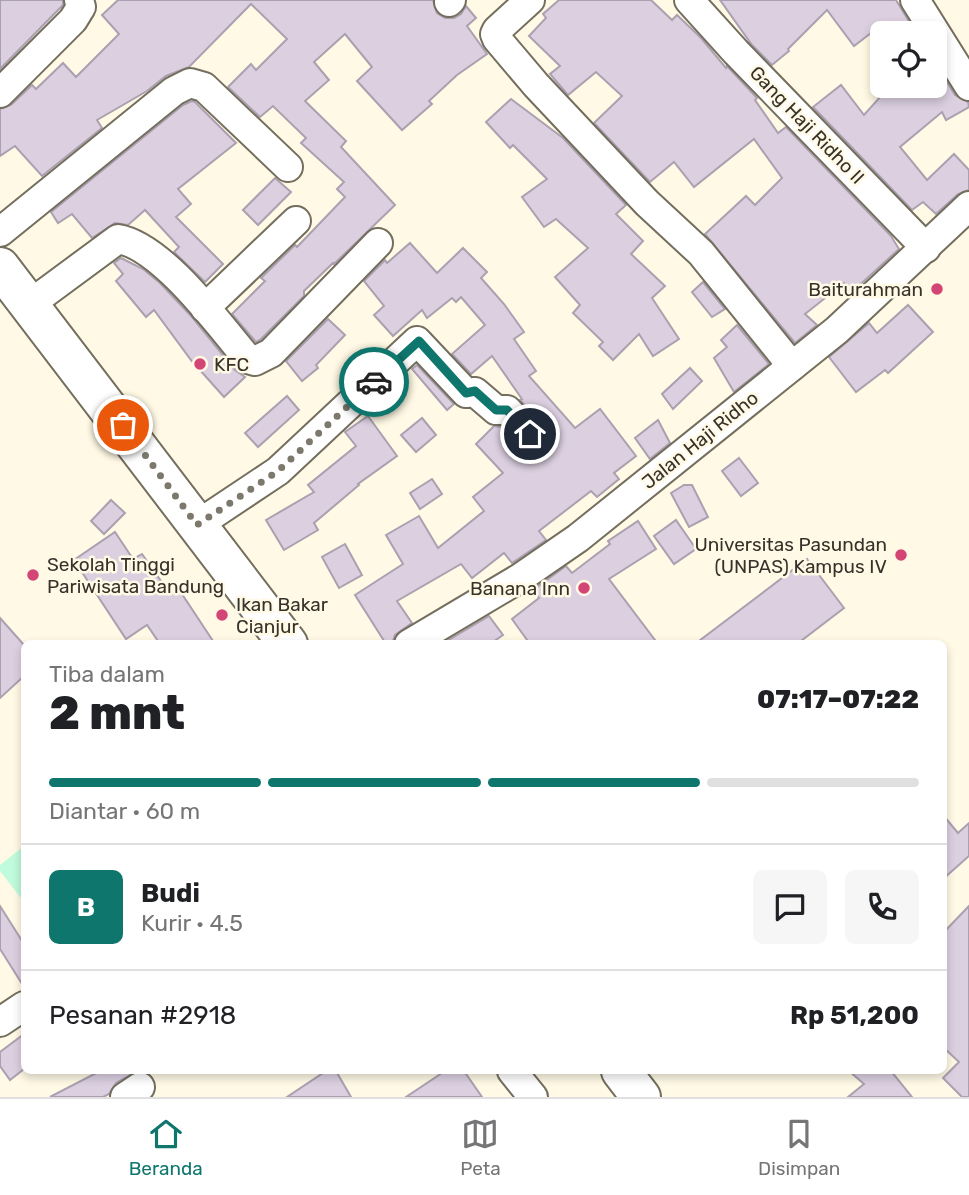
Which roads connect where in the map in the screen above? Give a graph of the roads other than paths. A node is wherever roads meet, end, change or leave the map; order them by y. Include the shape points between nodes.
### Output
1 (79, 0) edge
2 (530, 0) edge
3 (689, 0) edge
4 (915, 0) edge
5 (966, 74) edge
6 (0, 93) edge
7 (288, 167) dead end
8 (969, 206) edge
9 (296, 221) dead end
10 (0, 232) edge
11 (378, 243) dead end
12 (926, 248) junction
13 (0, 267) edge
14 (30, 304) junction
15 (205, 308) junction
16 (792, 366) junction
17 (530, 434) dead end
18 (197, 525) junction
19 (285, 640) edge
20 (416, 640) edge
21 (514, 1074) edge
22 (533, 1097) edge

1 - 6 street via 81,7 73,20
2 - 16 street via 497,30 497,39 647,203 701,253
3 - 12 street, Gang Haji Ridho II
4 - 5 street
7 - 10 street via 204,86 190,83 174,91
8 - 12 street, Jalan Haji Ridho
9 - 15 street
11 - 15 street via 255,361 248,359
12 - 16 street, Jalan Haji Ridho
13 - 14 main road
14 - 15 street via 118,239 148,251
14 - 18 main road
16 - 20 street, Jalan Haji Ridho via 578,538
17 - 18 street via 507,410 496,410 475,391 466,393 417,341 278,471
18 - 19 main road
21 - 22 street

